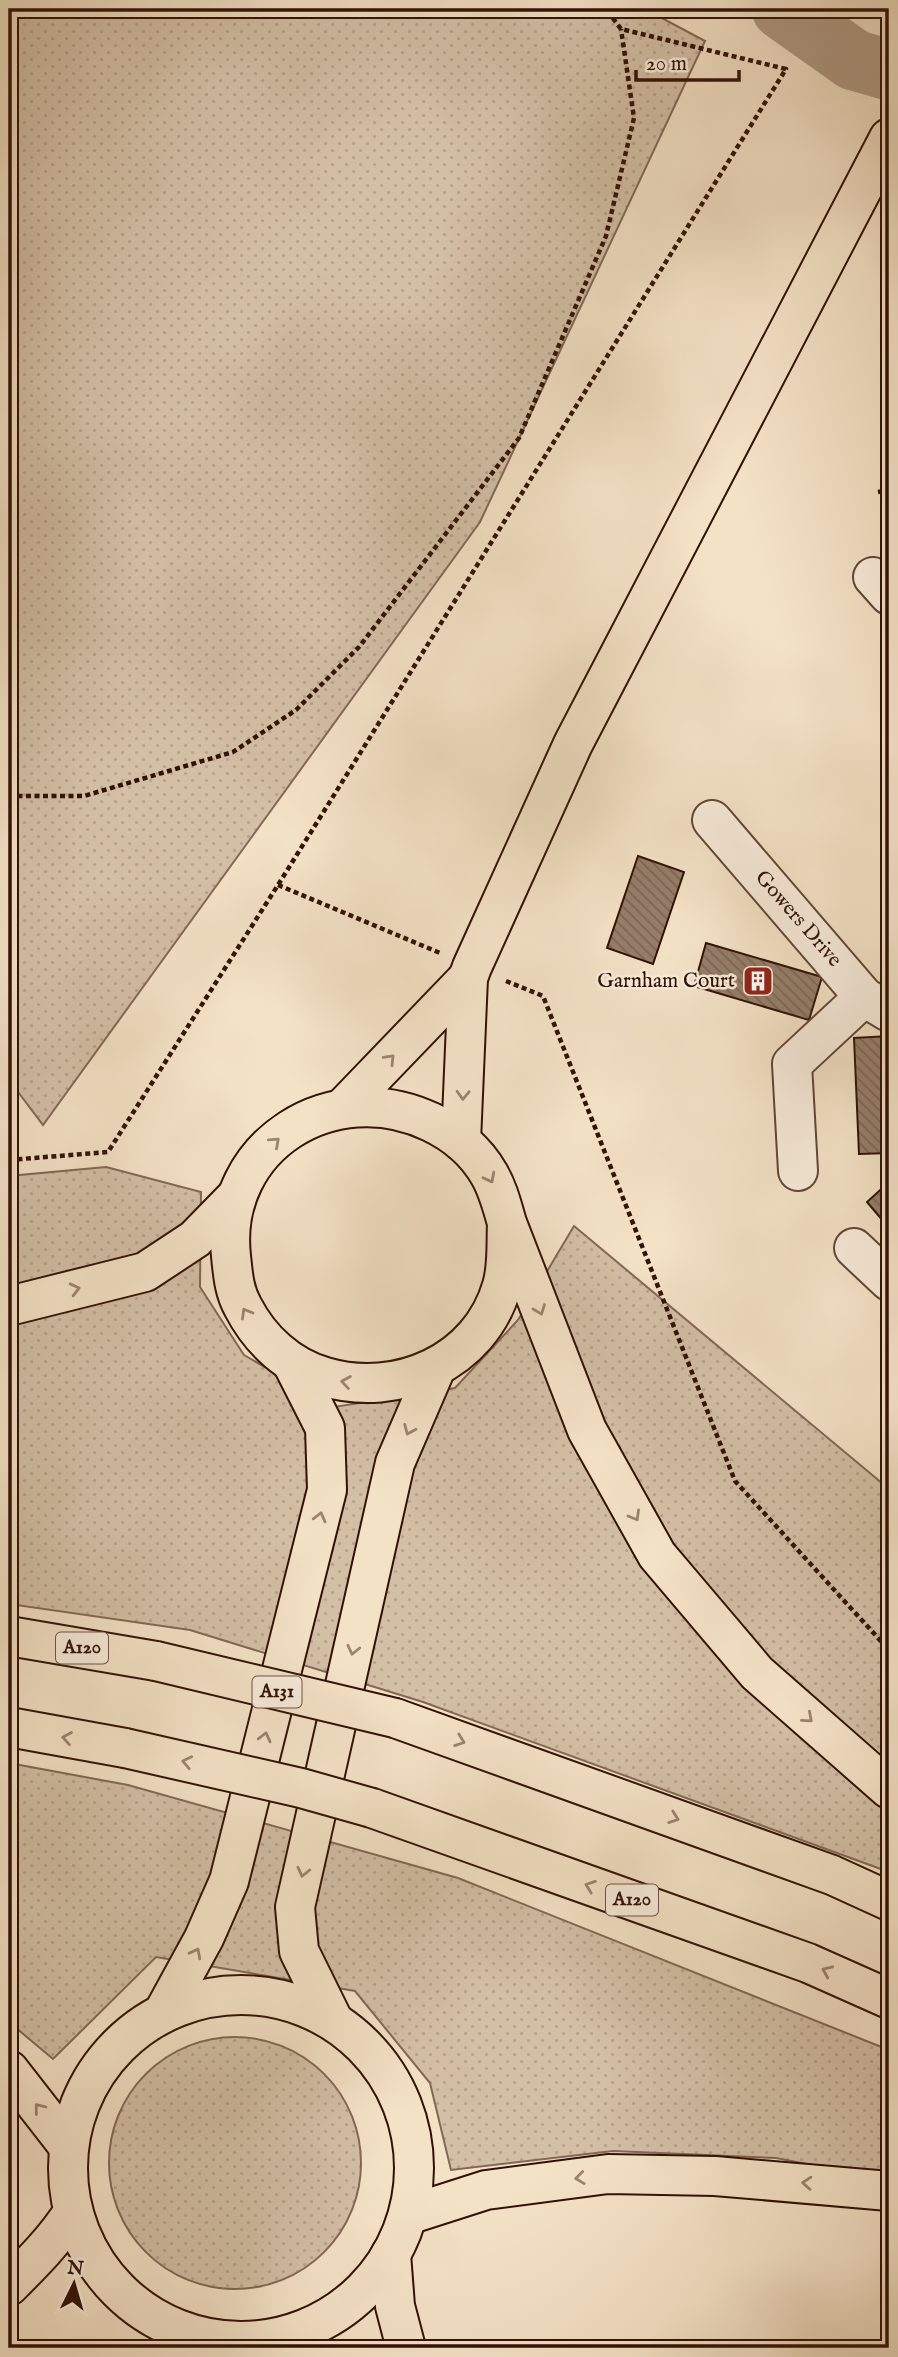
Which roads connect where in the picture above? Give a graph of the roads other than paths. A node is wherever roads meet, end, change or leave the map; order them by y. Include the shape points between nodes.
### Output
1 (889, 138) edge
2 (712, 820) dead end
3 (470, 972) junction
4 (877, 1005) edge
5 (343, 1108) junction
6 (461, 1141) junction
7 (798, 1171) dead end
8 (236, 1197) junction
9 (507, 1223) junction
10 (854, 1248) dead end
11 (889, 1281) edge
12 (9, 1306) edge
13 (292, 1363) junction
14 (436, 1368) junction
15 (9, 1636) edge
16 (9, 1727) edge
17 (889, 1789) edge
18 (889, 1901) edge
19 (889, 2000) edge
20 (163, 2013) junction
21 (333, 2020) junction
22 (9, 2070) edge
23 (69, 2147) junction
24 (889, 2191) edge
25 (74, 2212) junction
26 (408, 2215) junction
27 (391, 2254) junction
28 (9, 2286) edge
29 (281, 2343) edge
30 (208, 2344) edge
31 (406, 2348) edge

1 - 3 main road via 573,744
2 - 4 street, Gowers Drive
5 -> 3 main road
3 -> 6 main road
4 - 7 street via 792,1064
5 - 6 main road via 410,1112 447,1129
8 -> 5 main road via 247,1175 275,1141 305,1121
6 -> 9 main road via 488,1173
12 -> 8 main road via 145,1272 195,1239
13 -> 8 main road via 251,1322 234,1285 228,1234
9 - 14 main road via 506,1272 493,1308 467,1344
9 -> 17 main road via 587,1430 657,1555 757,1673
10 - 11 street
14 -> 13 main road via 379,1385 346,1383
20 -> 13 main road, A131 via 229,1881 327,1490 325,1427
14 -> 21 main road via 395,1463 296,1907 299,1951
15 -> 18 main road, A120, bridge via 156,1661 395,1718 819,1871
19 -> 16 main road, A120, bridge via 808,1963 372,1808 125,1748
20 - 21 main road via 196,2000 267,1996
20 - 23 main road via 117,2046 99,2068 74,2119
21 - 26 main road via 375,2057 403,2105 415,2160
23 -> 22 main road
23 - 25 main road
24 -> 26 main road via 715,2176 608,2174 486,2190
25 - 28 main road via 42,2254
25 - 30 main road via 92,2254 127,2298
26 - 27 main road
27 - 29 main road via 365,2289 330,2316
27 - 31 main road via 395,2306
29 - 30 main road

